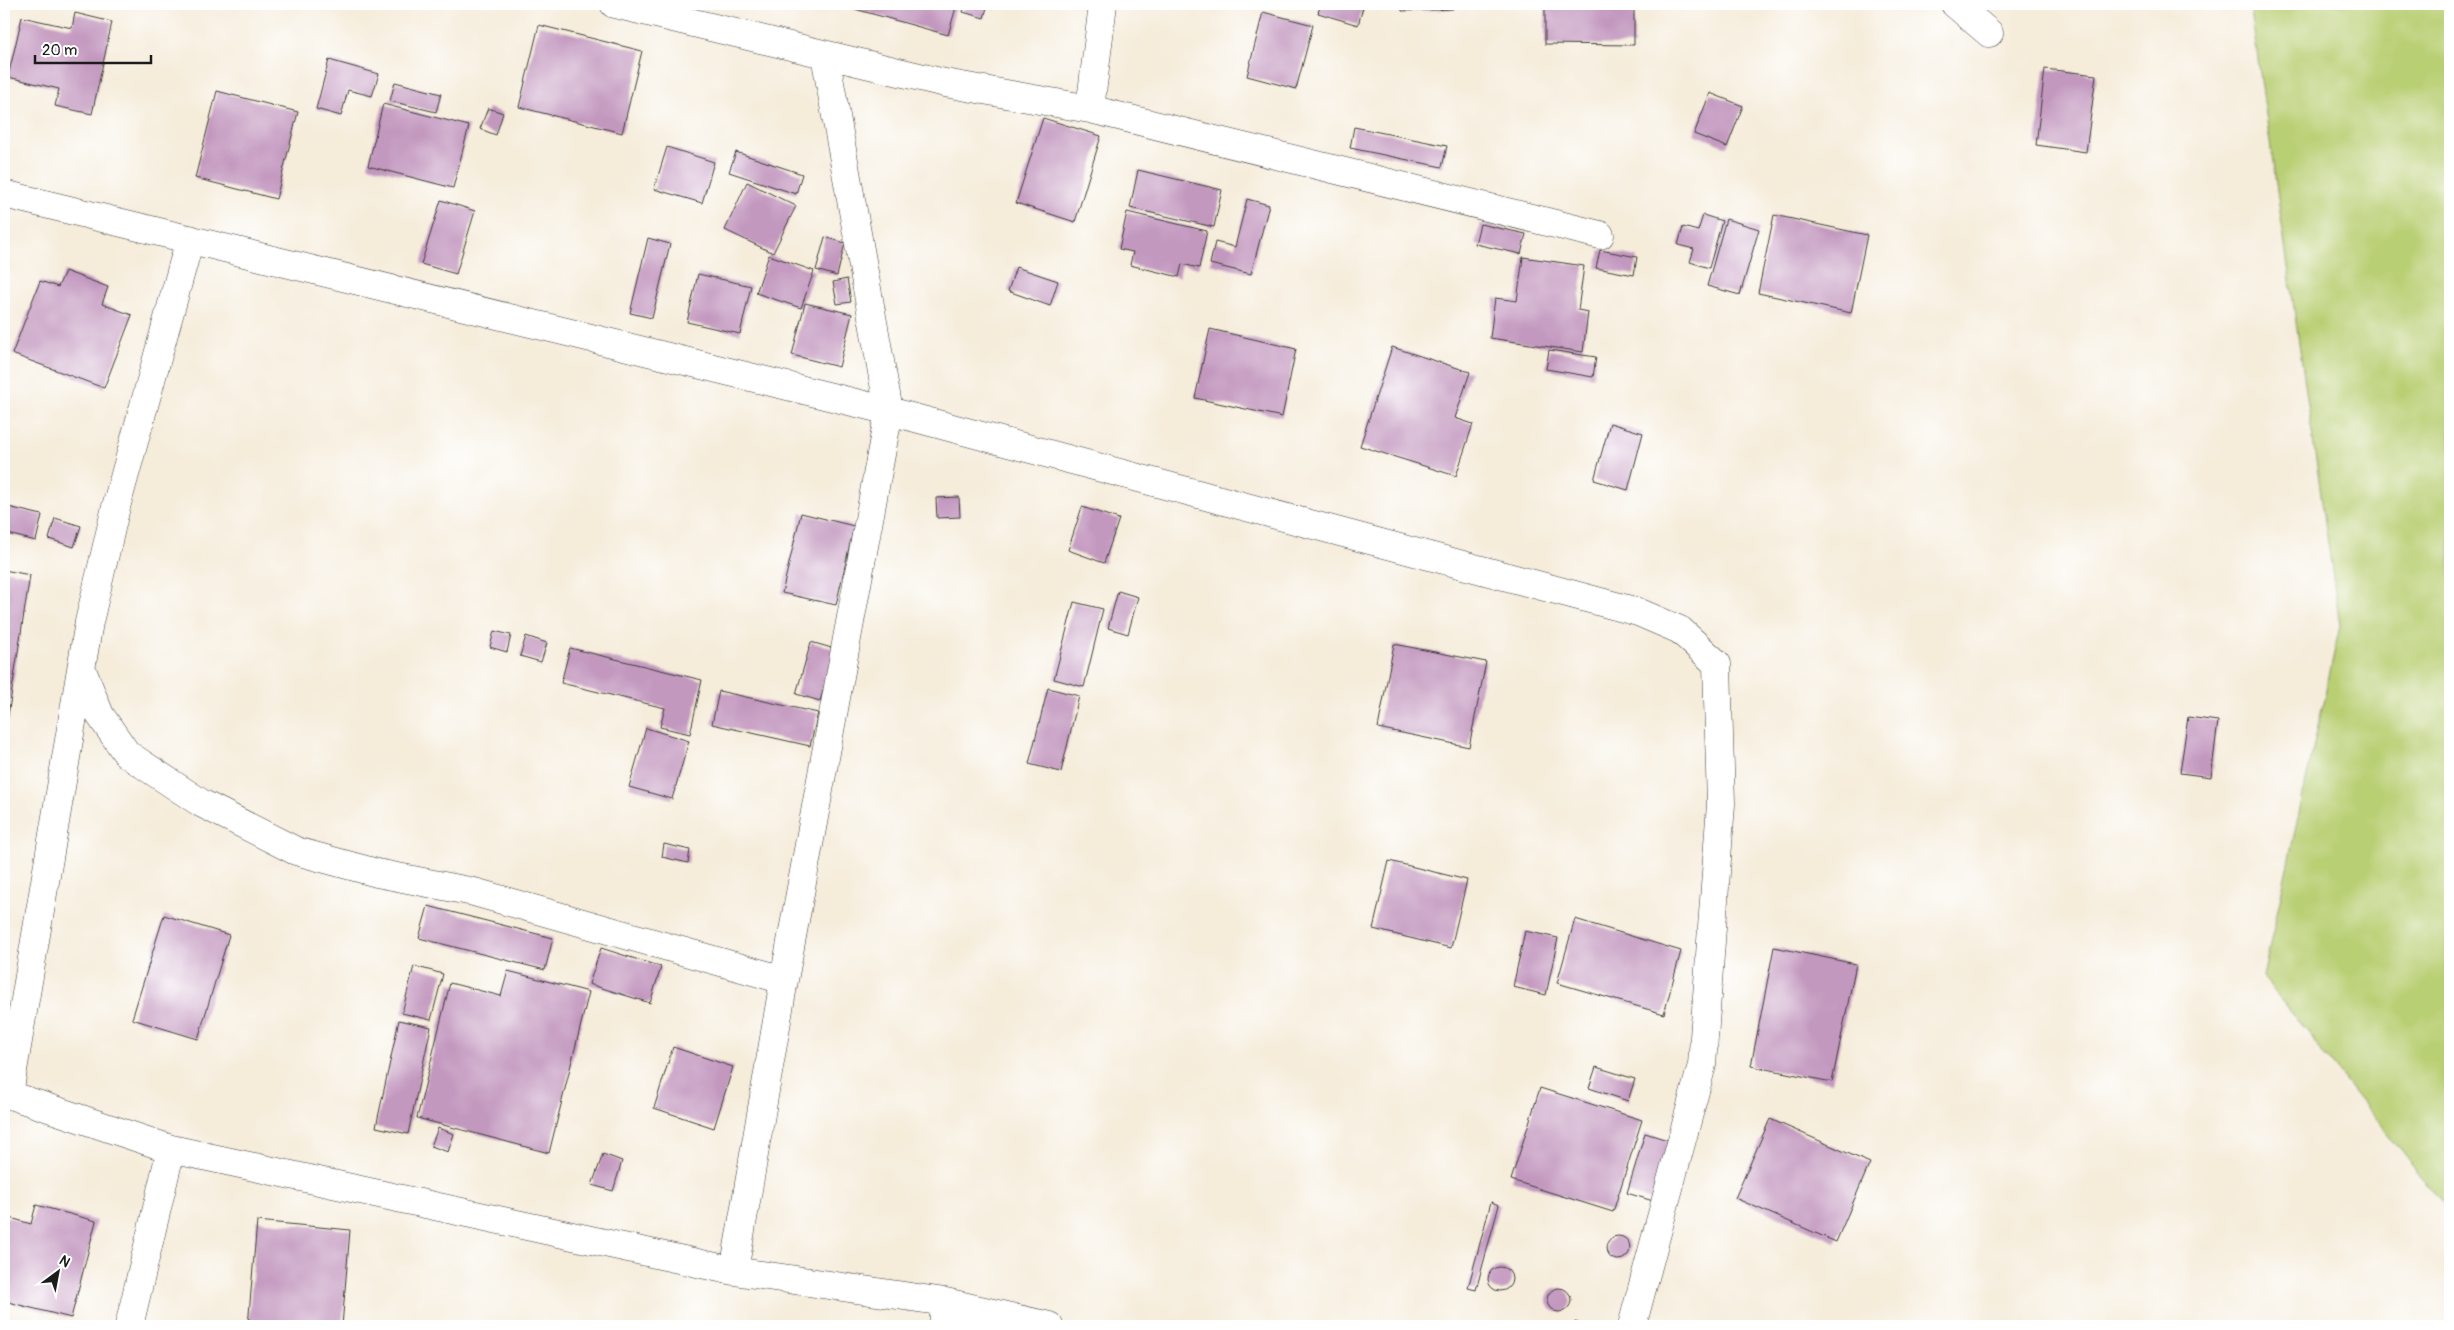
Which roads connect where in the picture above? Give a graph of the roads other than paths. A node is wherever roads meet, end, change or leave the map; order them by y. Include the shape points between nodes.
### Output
1 (614, 4) edge
2 (1103, 4) edge
3 (1955, 4) edge
4 (1990, 32) dead end
5 (825, 55) junction
6 (1090, 109) junction
7 (4, 194) edge
8 (1600, 235) dead end
9 (190, 239) junction
10 (889, 411) junction
11 (82, 669) junction
12 (784, 980) junction
13 (6, 1094) edge
14 (171, 1149) junction
15 (734, 1271) junction
16 (944, 1314) edge
17 (129, 1326) edge
18 (1049, 1326) edge
19 (1632, 1326) edge

1 - 5 street
2 - 6 street
3 - 4 street
5 - 6 street via 945,84
5 - 10 street
6 - 8 street
7 - 9 street
9 - 10 street
9 - 11 street via 116,508 89,622
10 - 12 street
10 - 19 street via 1638,612 1680,630 1717,664 1721,804 1702,1065
11 - 12 street via 100,715 127,754 201,803 296,852 377,873 474,892
11 - 13 street
12 - 15 street
13 - 14 street
14 - 15 street
14 - 17 street
15 - 16 street
16 - 18 street

